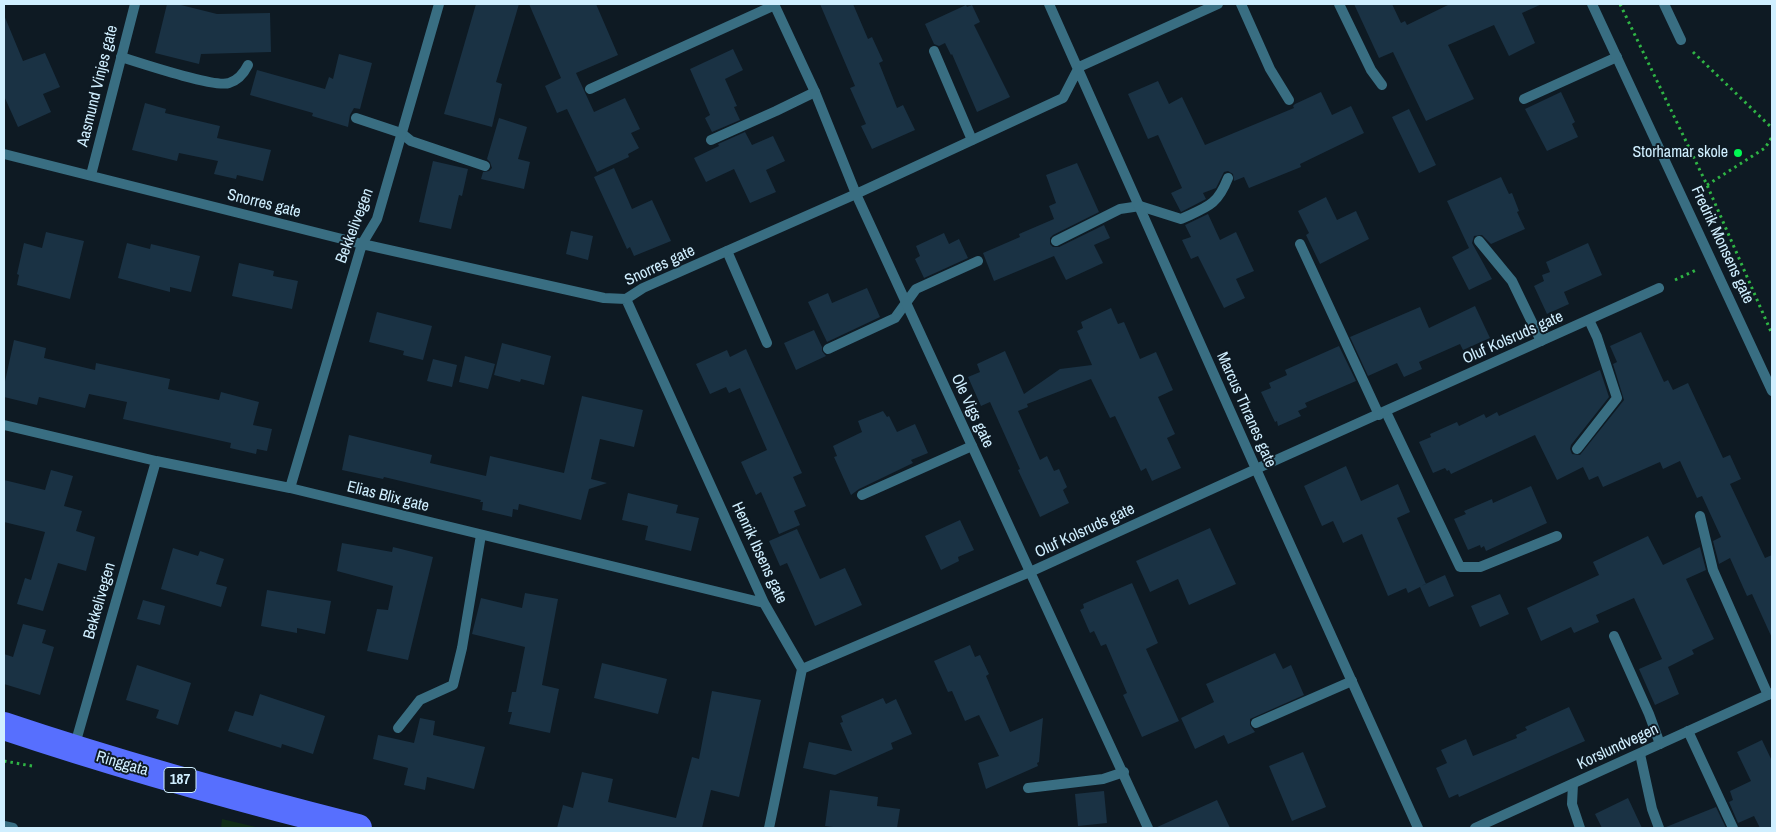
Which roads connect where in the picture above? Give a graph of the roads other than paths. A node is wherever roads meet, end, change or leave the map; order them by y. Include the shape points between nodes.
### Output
1 (135, 4) edge
2 (439, 4) edge
3 (774, 4) edge
4 (1050, 4) edge
5 (1218, 4) edge
6 (1241, 4) edge
7 (1339, 4) edge
8 (1592, 4) edge
9 (1664, 4) edge
10 (1680, 40) road end
11 (934, 51) dead end
12 (121, 57) junction
13 (1617, 57) junction
14 (248, 65) dead end
15 (1079, 67) junction
16 (1382, 85) dead end
17 (590, 89) dead end
18 (815, 92) junction
19 (1524, 99) dead end
20 (1289, 100) dead end
21 (356, 118) dead end
22 (401, 133) junction
23 (711, 140) dead end
24 (972, 140) junction
25 (4, 154) edge
26 (485, 166) dead end
27 (90, 175) junction
28 (1228, 178) dead end
29 (856, 194) junction
30 (1140, 206) junction
31 (1056, 241) dead end
32 (1479, 241) dead end
33 (362, 244) junction
34 (1300, 244) dead end
35 (727, 252) junction
36 (978, 261) dead end
37 (1659, 288) road end
38 (626, 299) junction
39 (906, 303) junction
40 (1589, 320) junction
41 (1541, 341) junction
42 (767, 343) dead end
43 (828, 349) dead end
44 (1772, 391) edge
45 (1383, 413) junction
46 (4, 424) edge
47 (972, 446) junction
48 (1578, 449) dead end
49 (156, 461) junction
50 (1256, 469) junction
51 (290, 488) junction
52 (862, 495) dead end
53 (1700, 516) dead end
54 (481, 535) junction
55 (1556, 536) dead end
56 (1030, 572) junction
57 (764, 603) junction
58 (1614, 636) dead end
59 (802, 669) junction
60 (1352, 681) junction
61 (1770, 694) edge
62 (1256, 723) dead end
63 (4, 726) edge
64 (398, 728) dead end
65 (1688, 731) junction
66 (1660, 744) junction
67 (73, 749) junction
68 (1640, 754) junction
69 (1124, 772) junction
70 (1573, 784) junction
71 (1028, 788) dead end
72 (4, 826) edge
73 (13, 828) edge
74 (358, 828) edge
75 (769, 828) edge
76 (1148, 828) edge
77 (1418, 828) edge
78 (1475, 828) edge
79 (1580, 828) edge
80 (1659, 828) edge
81 (1733, 828) edge

1 - 12 street, Aasmund Vinjes gate
2 - 22 street, Bekkelivegen
3 - 17 street
3 - 18 street, Ole Vigs gate
4 - 15 street, Marcus Thranes gate
5 - 15 street
6 - 20 street via 1270,69
7 - 16 street via 1371,70
8 - 13 street, Fredrik Monsens gate
9 - 10 street
11 - 24 street
12 - 14 street via 228,84 243,74
12 - 27 street, Aasmund Vinjes gate
13 - 19 street
13 - 44 street, Fredrik Monsens gate
15 - 24 street, Snorres gate via 1063,98
15 - 30 street, Marcus Thranes gate
18 - 23 street
18 - 29 street, Ole Vigs gate
21 - 22 street
22 - 26 street via 411,141
22 - 33 street, Bekkelivegen via 376,219
24 - 29 street, Snorres gate
25 - 27 street, Snorres gate
27 - 33 street, Snorres gate
28 - 30 street via 1221,195 1207,207 1181,219
29 - 35 street, Snorres gate
29 - 39 street, Ole Vigs gate
30 - 31 street via 1120,209
30 - 50 street, Marcus Thranes gate
32 - 41 street via 1512,282
33 - 38 street, Snorres gate via 604,298
33 - 51 street, Bekkelivegen
34 - 45 street
35 - 38 street, Snorres gate via 643,288
35 - 42 street
36 - 39 street via 916,289
37 - 40 street, Oluf Kolsruds gate
38 - 57 street, Henrik Ibsens gate
39 - 43 street via 896,318
39 - 47 street, Ole Vigs gate
40 - 41 street, Oluf Kolsruds gate
40 - 48 street via 1617,398
41 - 45 street, Oluf Kolsruds gate
45 - 50 street, Oluf Kolsruds gate
45 - 55 street via 1460,567 1480,567
46 - 49 street, Elias Blix gate
47 - 52 street
47 - 56 street, Ole Vigs gate
49 - 51 street, Elias Blix gate
49 - 67 street, Bekkelivegen
50 - 56 street, Oluf Kolsruds gate
50 - 60 street, Marcus Thranes gate
51 - 54 street, Elias Blix gate
53 - 61 street via 1713,570
54 - 57 street, Elias Blix gate
54 - 64 street via 453,685 420,700
56 - 59 street, Oluf Kolsruds gate
56 - 69 street, Ole Vigs gate
57 - 59 street, Henrik Ibsens gate
58 - 66 street
59 - 75 street
60 - 62 street
60 - 77 street, Marcus Thranes gate
61 - 65 street, Korslundvegen
63 - 67 main road, Ringgata / 187
65 - 66 street, Korslundvegen
65 - 81 street
66 - 68 street, Korslundvegen
67 - 74 main road, Ringgata / 187
68 - 70 street, Korslundvegen
68 - 80 street
69 - 71 street
69 - 76 street, Ole Vigs gate
70 - 78 street, Korslundvegen
70 - 79 street via 1572,804
72 - 73 street

